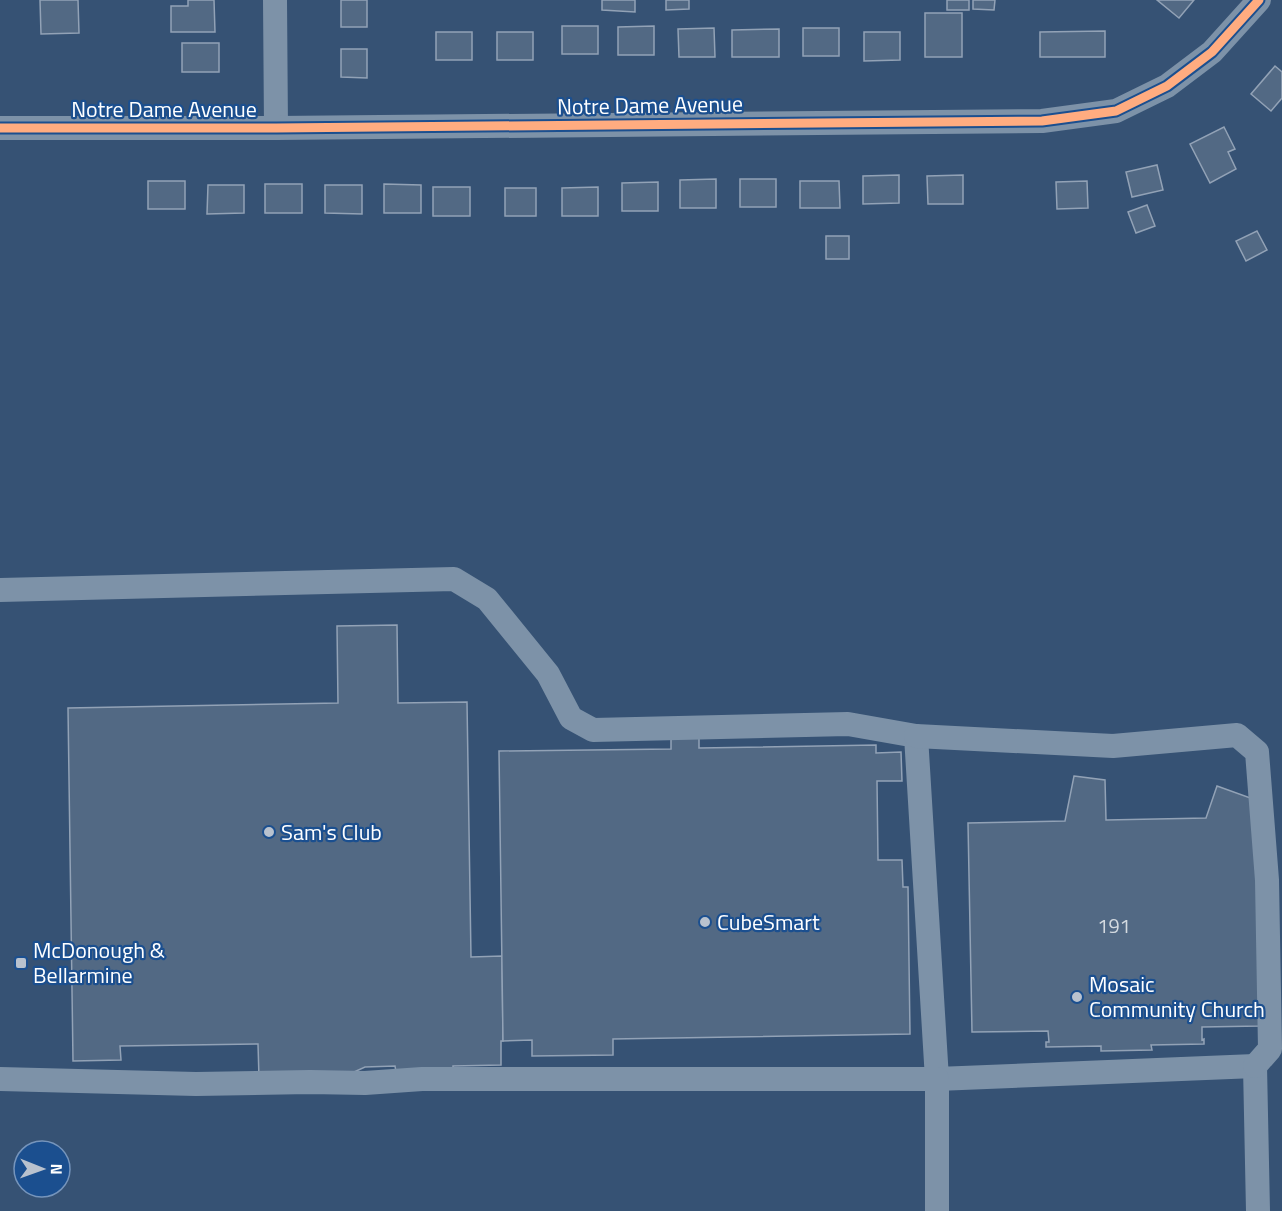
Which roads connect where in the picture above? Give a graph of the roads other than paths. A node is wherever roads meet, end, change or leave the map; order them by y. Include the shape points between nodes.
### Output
1 (275, 0) edge
2 (1259, 0) edge
3 (0, 128) edge
4 (276, 129) junction
5 (0, 590) edge
6 (916, 736) junction
7 (1255, 1066) junction
8 (0, 1079) edge
9 (937, 1079) junction
10 (937, 1211) edge
11 (1258, 1211) edge

1 - 4 street
2 - 4 street, Notre Dame Avenue via 1212,52 1167,86 1116,111 1042,121
3 - 4 street, Notre Dame Avenue
5 - 6 street via 454,579 488,599 548,674 571,718 593,730 848,724
6 - 7 street via 1113,746 1237,735 1257,752 1267,880 1270,1049
6 - 9 street
7 - 9 street
7 - 11 street
8 - 9 street via 196,1084 365,1083 422,1078
9 - 10 street

